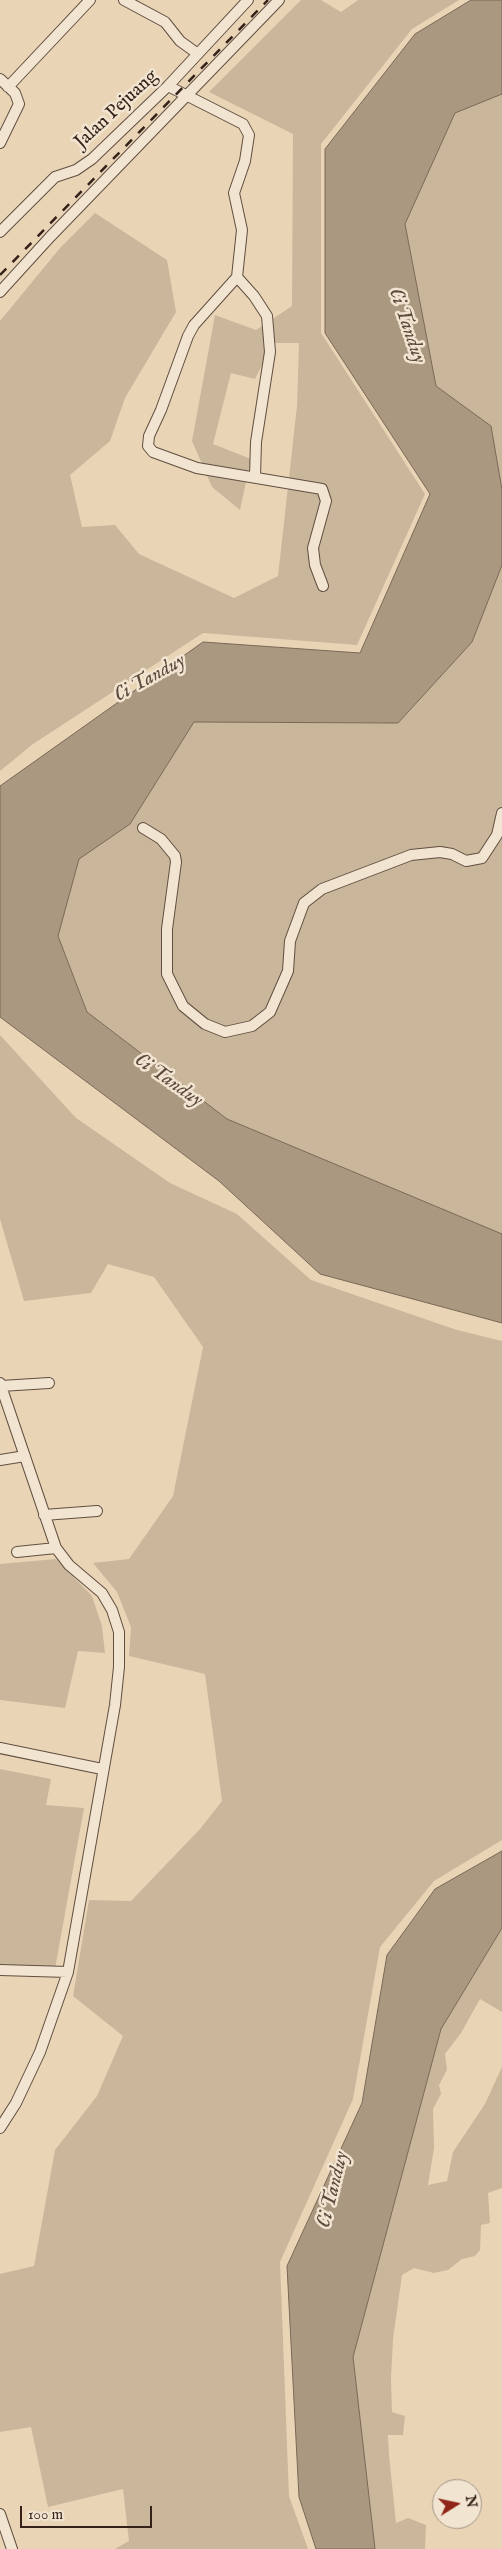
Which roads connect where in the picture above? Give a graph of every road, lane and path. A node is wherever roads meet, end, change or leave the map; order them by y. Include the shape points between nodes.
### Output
1 (90, 0) edge
2 (124, 0) edge
3 (248, 0) edge
4 (280, 0) edge
5 (198, 54) junction
6 (0, 79) edge
7 (8, 86) junction
8 (168, 86) junction
9 (188, 96) junction
10 (0, 142) edge
11 (0, 232) edge
12 (236, 277) junction
13 (0, 292) edge
14 (255, 476) junction
15 (323, 586) dead end
16 (502, 813) edge
17 (143, 828) dead end
18 (49, 1382) dead end
19 (1, 1385) edge
20 (26, 1456) junction
21 (0, 1460) edge
22 (97, 1511) dead end
23 (44, 1515) junction
24 (56, 1548) junction
25 (17, 1552) dead end
26 (0, 1748) edge
27 (102, 1769) junction
28 (0, 1970) edge
29 (68, 1972) junction
30 (0, 2128) edge
31 (0, 2514) edge
32 (12, 2549) edge

1 - 7 street
2 - 5 street via 165,22
3 - 5 street, Jalan Pejuang
4 - 9 street
5 - 8 street, Jalan Pejuang
6 - 7 street
7 - 10 street via 19,104
8 - 9 street
8 - 11 street, Jalan Pejuang via 92,159 55,178
9 - 12 street via 243,124 249,135 245,161 234,193 242,230
9 - 13 street via 56,230
12 - 14 street via 264,310 270,327 270,352 256,442
12 - 14 street via 188,336 148,446 153,452 197,468
14 - 15 street via 324,491 326,506 313,548
16 - 17 street via 497,835 482,858 466,861 440,852 411,856 322,889 304,903 290,942 288,971 270,1012 252,1026 224,1032 205,1024 183,1006 167,974 168,929 176,862 161,839
18 - 19 street
19 - 20 street
20 - 21 street
20 - 23 street
22 - 23 street
23 - 24 street
24 - 25 street
24 - 27 street via 68,1565 102,1593 112,1610 118,1632 115,1705
26 - 27 street
27 - 29 street
28 - 29 street
29 - 30 street via 40,2052 16,2103
31 - 32 street

